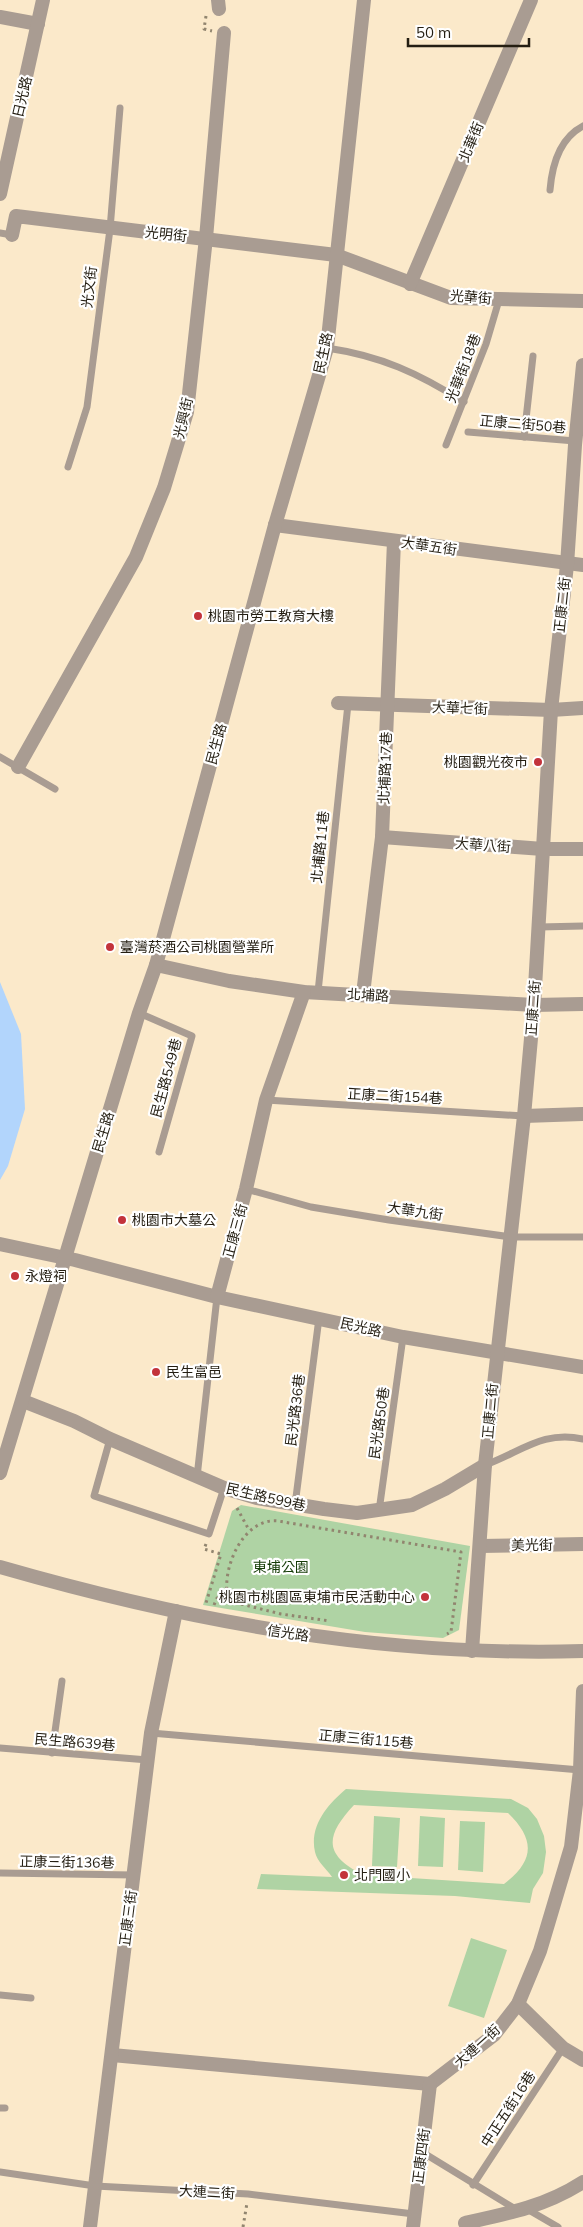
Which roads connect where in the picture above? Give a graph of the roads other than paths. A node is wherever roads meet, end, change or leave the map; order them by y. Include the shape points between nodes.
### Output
1 (43, 0) edge
2 (364, 0) edge
3 (531, 0) edge
4 (0, 17) edge
5 (38, 24) junction
6 (224, 33) dead end
7 (120, 108) dead end
8 (583, 126) edge
9 (550, 190) dead end
10 (0, 194) edge
11 (110, 229) junction
12 (6, 234) edge
13 (206, 238) junction
14 (336, 255) junction
15 (410, 284) junction
16 (499, 300) junction
17 (583, 302) edge
18 (327, 348) junction
19 (534, 356) dead end
20 (583, 365) edge
21 (464, 402) junction
22 (468, 432) dead end
23 (524, 437) junction
24 (578, 443) edge
25 (446, 445) dead end
26 (68, 466) dead end
27 (275, 525) junction
28 (394, 541) junction
29 (567, 565) junction
30 (583, 565) edge
31 (343, 704) joint
32 (387, 706) junction
33 (583, 708) edge
34 (551, 710) junction
35 (0, 757) edge
36 (18, 767) junction
37 (55, 789) dead end
38 (382, 837) junction
39 (543, 849) junction
40 (583, 849) edge
41 (583, 926) edge
42 (539, 927) junction
43 (156, 965) junction
44 (311, 992) junction
45 (362, 994) junction
46 (583, 1004) edge
47 (534, 1005) junction
48 (138, 1013) junction
49 (266, 1100) junction
50 (583, 1114) edge
51 (524, 1116) junction
52 (159, 1152) dead end
53 (246, 1189) junction
54 (510, 1237) junction
55 (583, 1237) edge
56 (0, 1244) edge
57 (64, 1258) junction
58 (217, 1297) junction
59 (319, 1318) junction
60 (403, 1337) junction
61 (496, 1352) junction
62 (583, 1366) edge
63 (23, 1401) junction
64 (110, 1439) junction
65 (583, 1439) edge
66 (485, 1465) junction
67 (0, 1473) edge
68 (197, 1477) junction
69 (224, 1488) junction
70 (295, 1505) junction
71 (379, 1511) junction
72 (583, 1544) edge
73 (481, 1546) junction
74 (0, 1567) edge
75 (176, 1611) junction
76 (472, 1651) junction
77 (583, 1651) edge
78 (62, 1681) dead end
79 (583, 1691) edge
80 (151, 1734) junction
81 (582, 1736) edge
82 (0, 1748) edge
83 (52, 1753) junction
84 (148, 1760) junction
85 (580, 1770) junction
86 (577, 1848) edge
87 (0, 1873) edge
88 (134, 1875) junction
89 (0, 1995) edge
90 (31, 1998) dead end
91 (518, 2004) junction
92 (563, 2048) junction
93 (112, 2055) junction
94 (583, 2060) edge
95 (430, 2084) junction
96 (422, 2151) junction
97 (0, 2172) edge
98 (583, 2182) edge
99 (473, 2185) junction
100 (96, 2186) junction
101 (523, 2210) junction
102 (414, 2220) edge
103 (466, 2225) edge
104 (90, 2227) edge
105 (558, 2227) edge

1 - 5 street, 日光路
2 - 14 street, 民生路
3 - 15 street, 北華街
4 - 5 street
5 - 10 street, 日光路
6 - 13 street, 光興街
7 - 11 lane, 光文街
8 - 9 lane via 560,146
11 - 12 street, 光明街 via 16,216
11 - 13 street, 光明街
11 - 26 lane, 光文街 via 87,407
13 - 14 street, 光明街
13 - 36 street, 光興街 via 187,412 164,488 136,557
14 - 15 street, 光華街
14 - 18 street, 民生路
15 - 16 street, 光華街 via 451,298
16 - 17 street, 光華街
16 - 21 lane, 光華街18巷
18 - 21 lane via 362,353 407,370 427,378
18 - 27 street, 民生路
19 - 23 lane
20 - 24 street, 正康二街
21 - 25 lane, 光華街18巷
22 - 23 lane, 正康二街50巷
23 - 24 lane, 正康二街50巷
24 - 29 street, 正康二街
27 - 28 street, 大華五街
27 - 43 street, 民生路
28 - 29 street, 大華五街
28 - 32 street, 北埔路17巷
29 - 30 street, 大華五街
29 - 34 street, 正康二街
31 - 32 street, 大華七街
31 - 44 lane, 北埔路11巷
32 - 34 street, 大華七街
32 - 38 street, 北埔路17巷
33 - 34 street, 大華七街
34 - 39 street, 正康二街
35 - 36 lane
36 - 37 lane
38 - 39 street, 大華八街
38 - 45 street, 北埔路17巷
39 - 40 street, 大華八街
39 - 42 street, 正康二街
41 - 42 lane
42 - 47 street, 正康二街
43 - 44 street, 北埔路 via 229,982
43 - 48 street, 民生路
44 - 45 street, 北埔路
44 - 49 street, 正康三街
45 - 47 street, 北埔路
46 - 47 street, 北埔路
47 - 51 street, 正康二街
48 - 52 lane, 民生路549巷 via 192,1036
48 - 57 street, 民生路
49 - 51 lane, 正康二街154巷
49 - 53 street, 正康三街
50 - 51 street
51 - 54 street, 正康二街
53 - 54 lane, 大華九街 via 311,1207
53 - 58 street, 正康三街
54 - 55 lane, 大華九街
54 - 61 street, 正康二街
56 - 57 street
57 - 58 street, 民光路
57 - 63 street, 民生路
58 - 59 street, 民光路
58 - 68 lane, 正康三街
59 - 60 street, 民光路
59 - 70 lane, 民光路36巷
60 - 61 street, 民光路
60 - 71 lane, 民光路50巷
61 - 62 street, 民光路
61 - 66 street, 正康二街
63 - 64 street, 民生路599巷
63 - 67 street, 民生路
64 - 68 street, 民生路599巷
64 - 69 lane via 94,1496 209,1534
65 - 66 lane via 553,1436
66 - 71 street, 民生路599巷 via 412,1505
66 - 73 street, 正康二街
68 - 69 street, 民生路599巷
69 - 70 street, 民生路599巷
70 - 71 street, 民生路599巷 via 357,1513
72 - 73 street, 美光街
73 - 76 street, 正康二街
74 - 75 street, 信光路 via 122,1601
75 - 76 street, 信光路 via 296,1635
75 - 80 street, 正康三街
76 - 77 street, 信光路
78 - 83 lane
79 - 81 street, 大連一街
80 - 84 street, 正康三街
80 - 85 lane, 正康三街115巷
81 - 85 street, 大連一街
82 - 83 lane, 民生路639巷
83 - 84 lane, 民生路639巷
84 - 88 street, 正康三街
85 - 86 street, 大連一街
86 - 91 street, 大連一街
87 - 88 lane, 正康三街136巷
88 - 93 street, 正康三街
89 - 90 lane
91 - 92 street
91 - 95 street, 大連一街 via 494,2035
92 - 94 street
92 - 99 lane, 中正五街16巷
93 - 95 street
93 - 100 street, 正康三街
95 - 96 street, 正康四街
96 - 99 lane
96 - 102 street, 正康四街
97 - 100 lane, 大連二街
98 - 101 street via 561,2196
99 - 101 lane
100 - 102 lane, 大連二街 via 248,2194
100 - 104 street, 正康三街
101 - 103 street
101 - 105 lane

